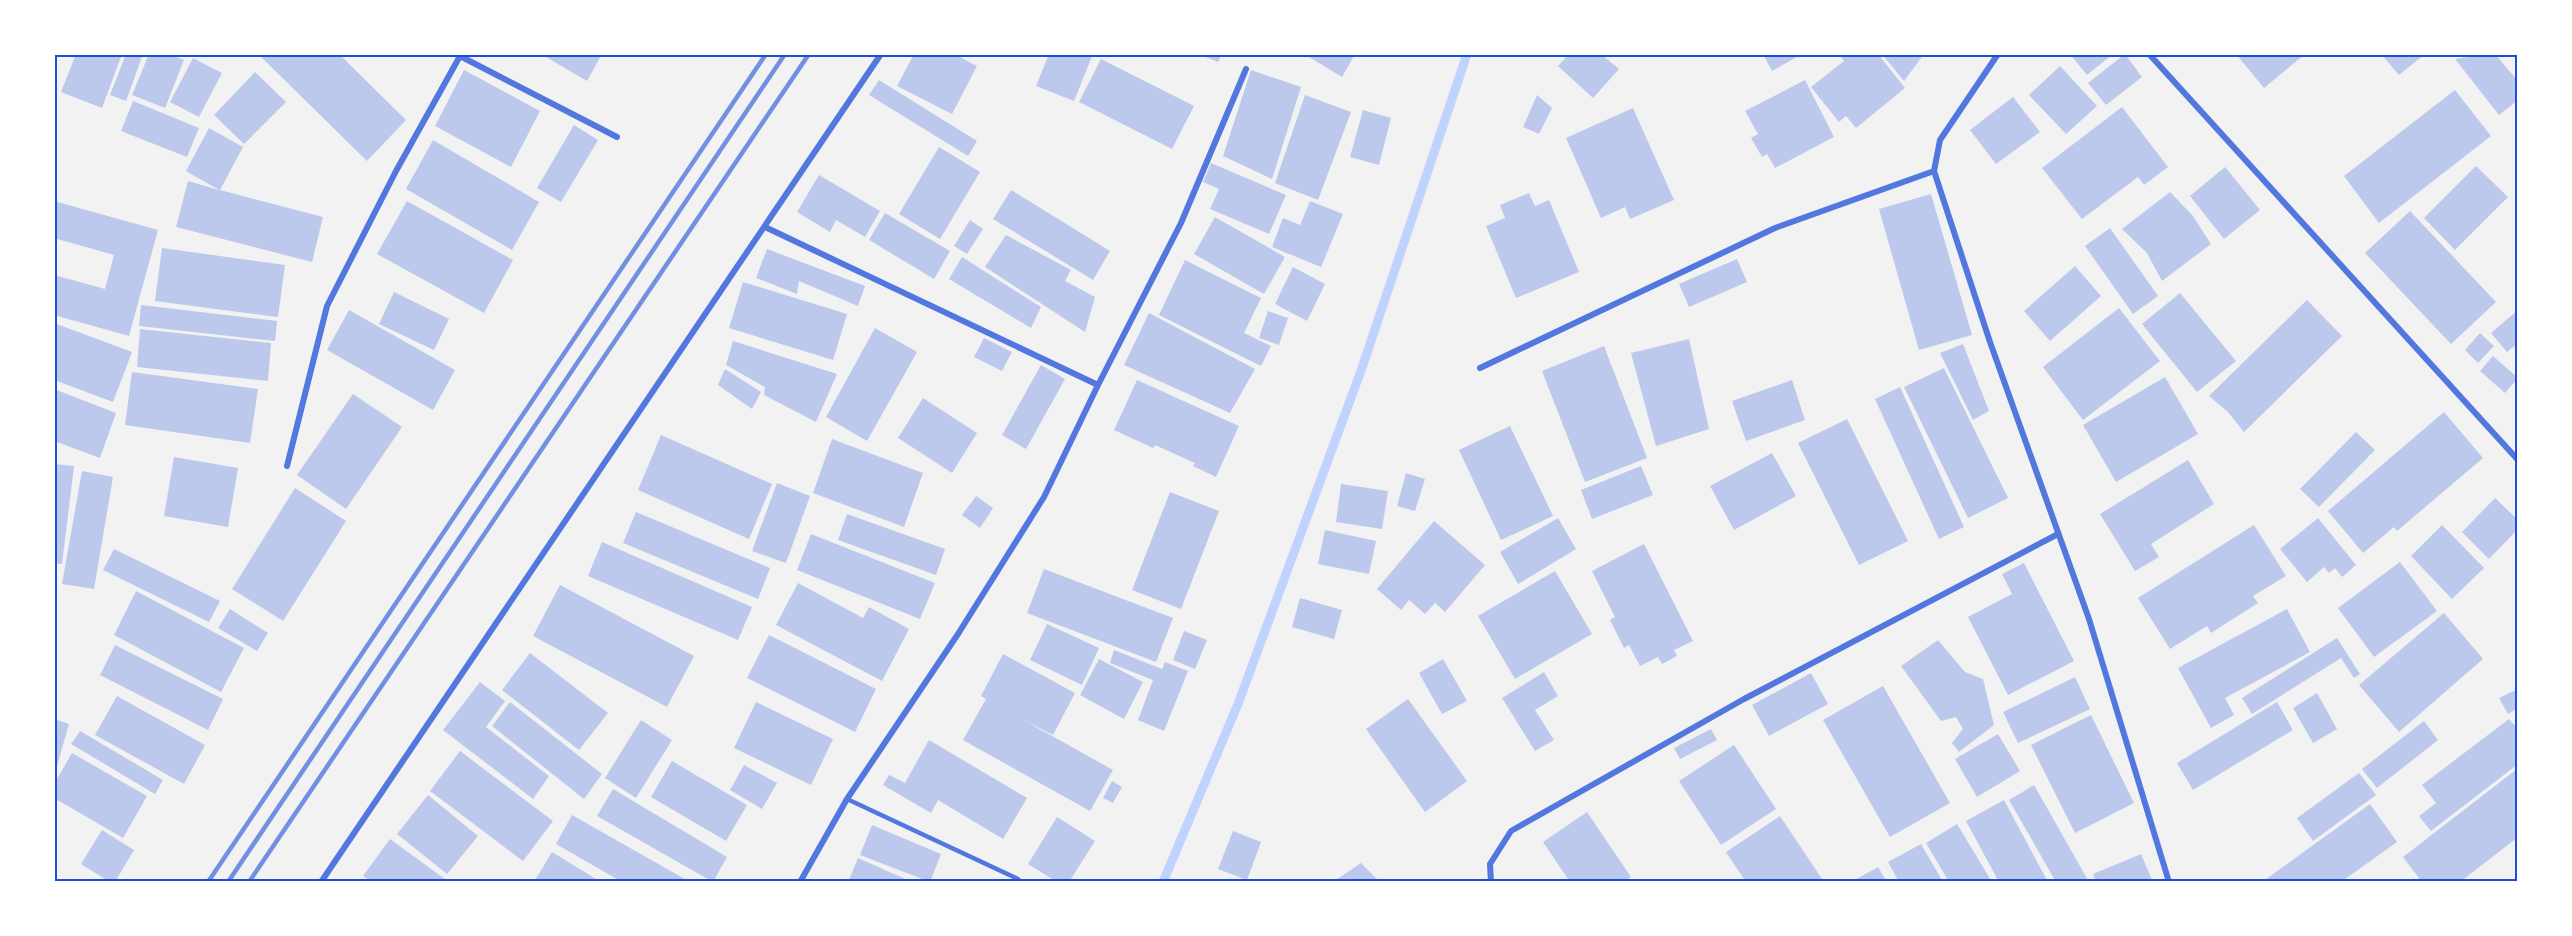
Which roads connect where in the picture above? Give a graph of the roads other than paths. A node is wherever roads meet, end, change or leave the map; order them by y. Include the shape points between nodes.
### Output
1 (881, 54) edge
2 (1998, 54) edge
3 (2149, 54) edge
4 (458, 55) edge
5 (1246, 69) dead end
6 (617, 137) dead end
7 (1934, 171) junction
8 (765, 228) junction
9 (1480, 368) dead end
10 (1098, 385) junction
11 (2518, 460) edge
12 (287, 466) dead end
13 (2058, 534) junction
14 (847, 799) junction
15 (1018, 879) dead end
16 (321, 882) edge
17 (800, 882) edge
18 (1491, 882) edge
19 (2169, 882) edge

1 - 8 street
2 - 7 street via 1940,140
3 - 11 street
4 - 6 street
4 - 12 street via 327,306
5 - 10 street via 1181,223
7 - 9 street via 1775,228
7 - 13 street
8 - 10 street
8 - 16 street
10 - 14 street via 1044,497
13 - 18 street via 1744,699 1511,831 1490,864
13 - 19 street via 2108,675
14 - 15 lane
14 - 17 street

